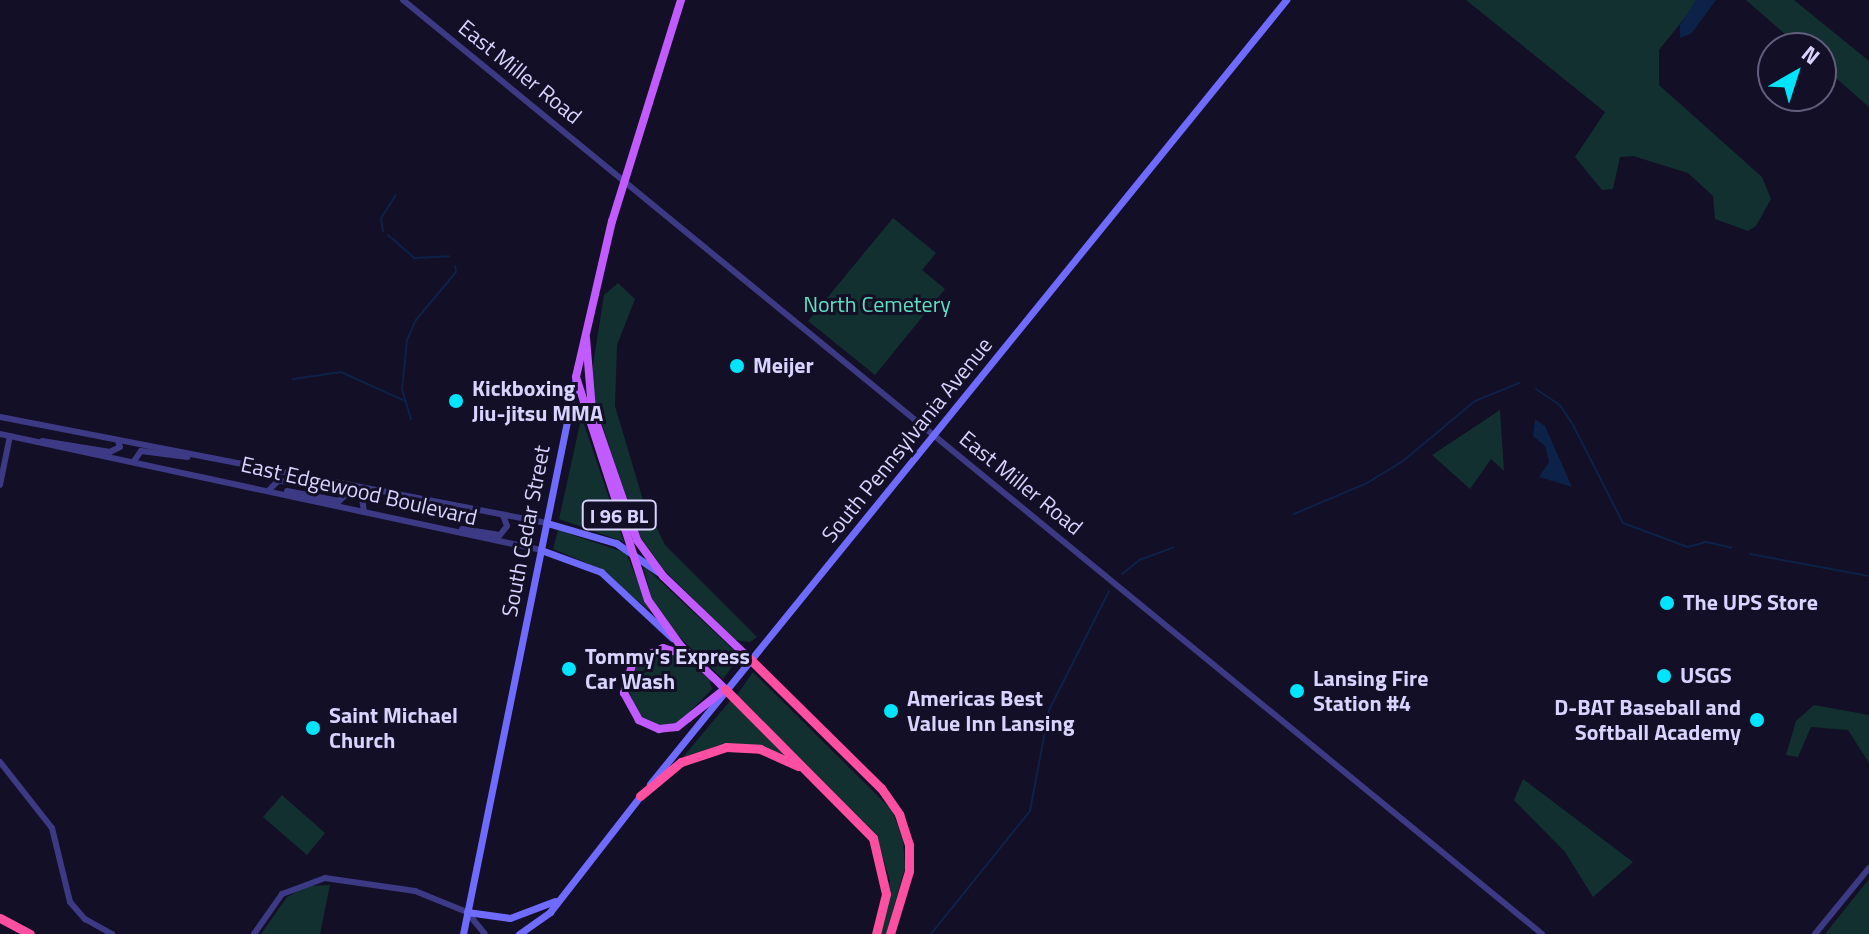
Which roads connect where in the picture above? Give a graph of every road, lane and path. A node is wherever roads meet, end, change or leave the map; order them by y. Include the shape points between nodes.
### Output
1 (403, 0) edge
2 (681, 0) edge
3 (1286, 0) edge
4 (624, 180) junction
5 (585, 333) junction
6 (576, 377) junction
7 (0, 417) edge
8 (0, 434) edge
9 (935, 435) junction
10 (10, 436) junction
11 (118, 441) junction
12 (39, 442) junction
13 (191, 456) junction
14 (134, 461) junction
15 (328, 482) junction
16 (0, 485) edge
17 (344, 485) junction
18 (270, 489) junction
19 (283, 492) junction
20 (439, 502) junction
21 (364, 512) junction
22 (503, 515) junction
23 (547, 523) junction
24 (431, 527) junction
25 (541, 550) junction
26 (631, 551) junction
27 (663, 576) junction
28 (680, 645) junction
29 (692, 657) junction
30 (750, 659) junction
31 (725, 689) junction
32 (0, 762) edge
33 (811, 773) junction
34 (640, 796) junction
35 (1869, 868) edge
36 (555, 901) junction
37 (467, 912) junction
38 (0, 918) edge
39 (30, 934) edge
40 (112, 934) edge
41 (254, 934) edge
42 (463, 934) edge
43 (485, 934) edge
44 (519, 934) edge
45 (876, 934) edge
46 (890, 934) edge
47 (1542, 934) edge
48 (1815, 934) edge

1 - 4 street, East Miller Road
2 - 4 main road, South Cedar Street / I 96 BL
3 - 9 main road, South Pennsylvania Avenue
4 - 5 main road, South Cedar Street / I 96 BL
4 - 9 street, East Miller Road
5 - 6 main road, South Cedar Street / I 96 BL
5 - 27 main road, I 96 BL via 597,428 635,534
6 - 23 main road, South Cedar Street
6 - 26 main road, I 96 BL
7 - 11 street, East Edgewood Boulevard
8 - 10 street, East Edgewood Boulevard
9 - 30 main road, South Pennsylvania Avenue
9 - 47 street, East Miller Road
10 - 12 street, East Edgewood Boulevard
10 - 16 street
11 - 12 street via 120,447 110,452 49,439
11 - 13 street, East Edgewood Boulevard
12 - 14 street, East Edgewood Boulevard
13 - 14 street via 141,451
13 - 15 street, East Edgewood Boulevard
14 - 18 street, East Edgewood Boulevard
15 - 17 street, East Edgewood Boulevard
15 - 18 street via 278,481
17 - 19 street via 348,493 339,501
17 - 20 street, East Edgewood Boulevard
18 - 19 street, East Edgewood Boulevard
19 - 21 street, East Edgewood Boulevard
20 - 21 street via 370,493 360,501
20 - 22 street, East Edgewood Boulevard
21 - 24 street, East Edgewood Boulevard
22 - 23 street, East Edgewood Boulevard
22 - 24 street via 507,526 495,536
23 - 25 main road, South Cedar Street
23 - 26 main road, East Edgewood Boulevard
24 - 25 street, East Edgewood Boulevard
25 - 28 main road, East Edgewood Boulevard via 601,572
25 - 37 main road, South Cedar Street
26 - 27 main road, East Edgewood Boulevard
26 - 28 main road, I 96 BL via 651,604
27 - 30 main road, I 96 BL
28 - 29 main road, I 96 BL
29 - 31 main road, I 96 BL
29 - 31 main road via 663,648 633,662 624,693 636,718 655,728 677,727
30 - 31 main road, South Pennsylvania Avenue
30 - 46 highway, I 96 BL via 881,788 899,814 908,838 909,871
31 - 33 highway, I 96 BL
31 - 34 main road, South Pennsylvania Avenue
32 - 40 street via 54,831 70,902 85,919
33 - 34 highway via 771,752 726,747 681,762
33 - 45 highway, I 96 BL via 860,821 878,851 886,894
34 - 36 main road, South Pennsylvania Avenue
35 - 48 street
36 - 37 main road via 507,918
36 - 44 main road, South Pennsylvania Avenue via 550,912
37 - 41 street via 396,886 321,878 282,894
37 - 42 main road, South Cedar Street
37 - 43 street
38 - 39 highway

